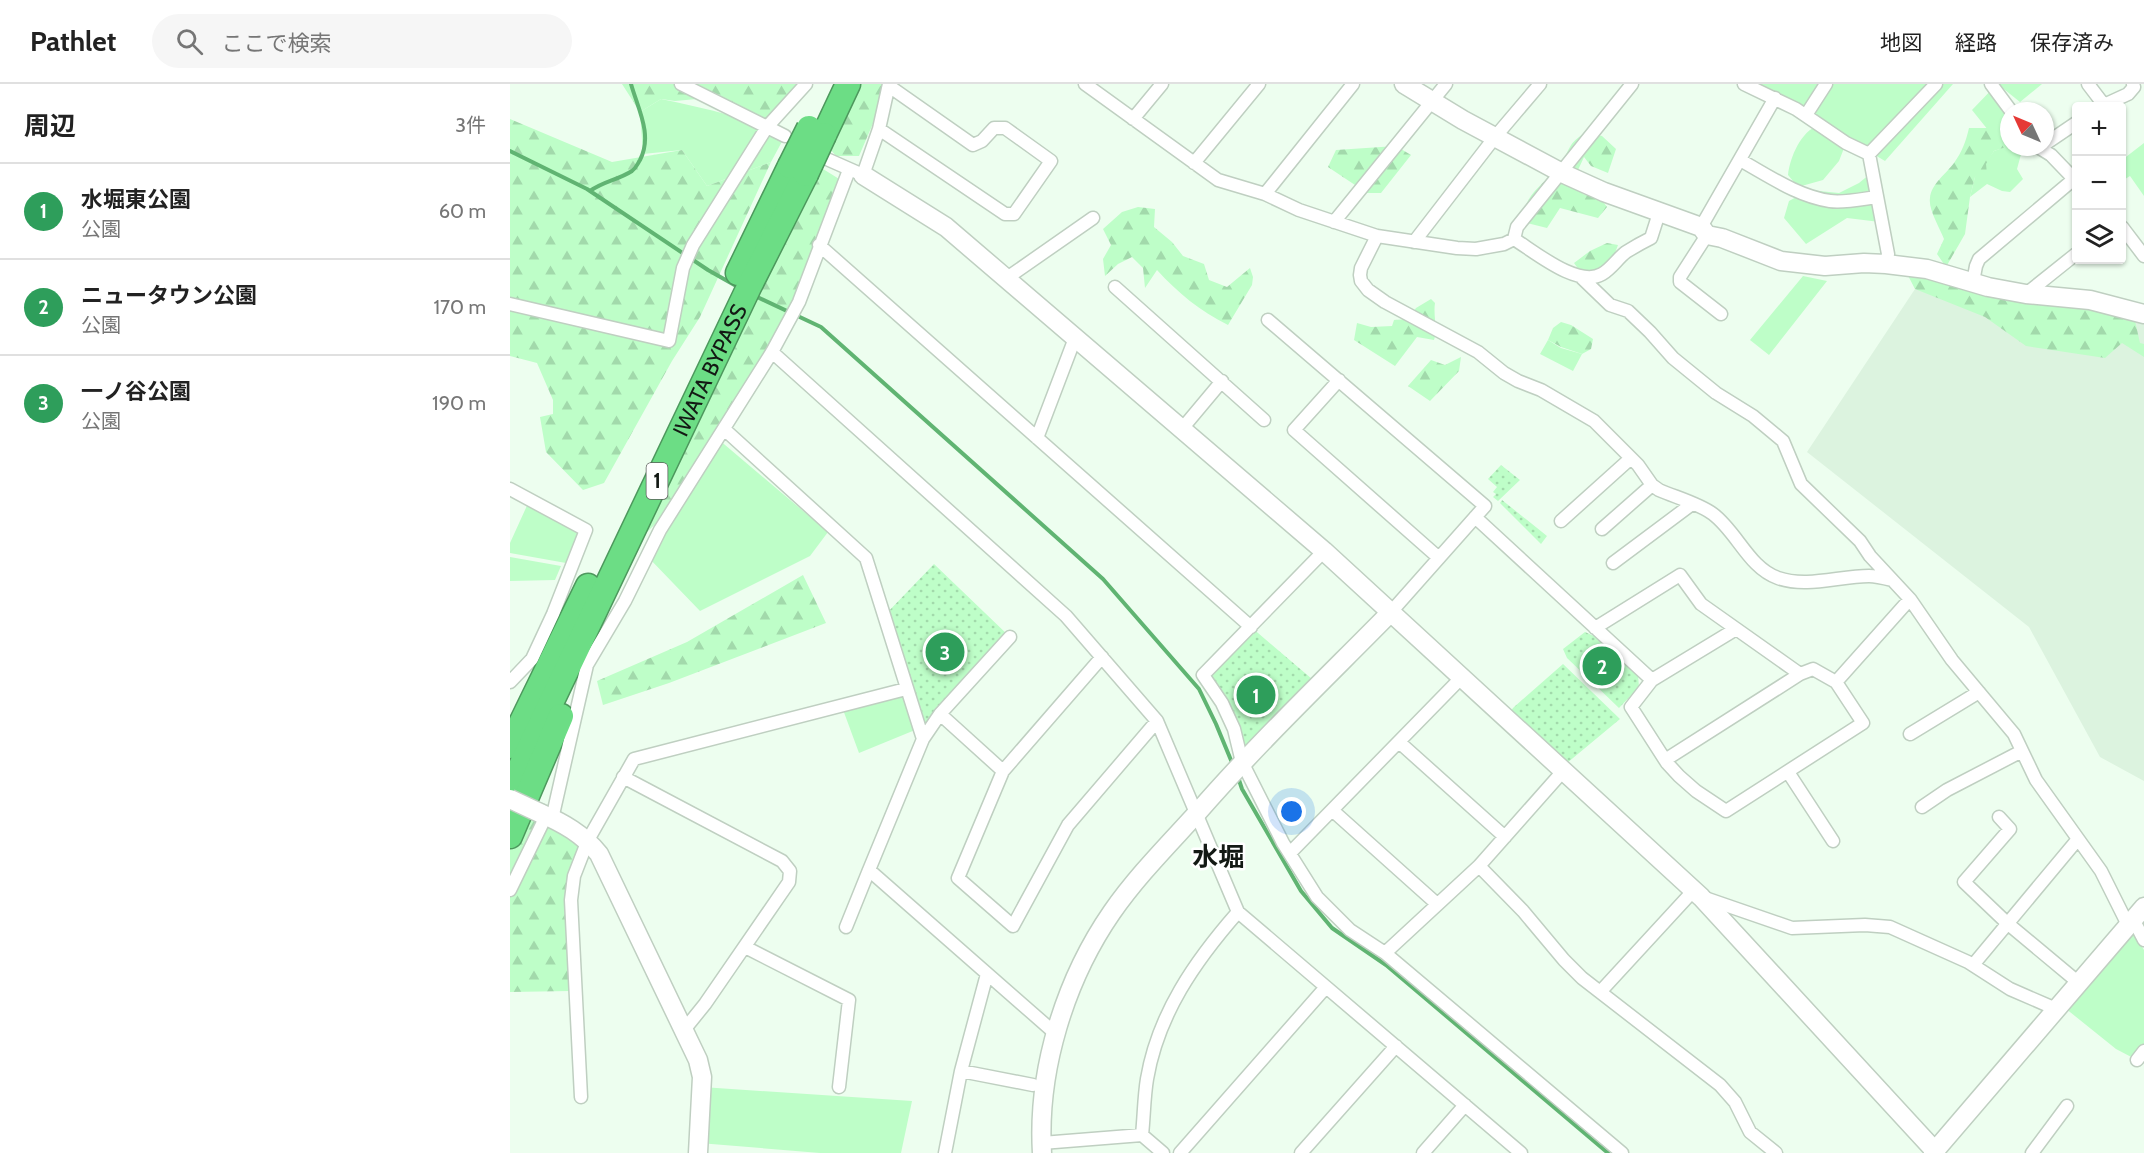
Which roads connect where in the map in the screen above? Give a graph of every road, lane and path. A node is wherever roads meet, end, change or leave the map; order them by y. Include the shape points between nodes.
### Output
1 (681, 84) edge
2 (806, 84) edge
3 (830, 84) edge
4 (848, 84) edge
5 (1085, 84) edge
6 (1162, 84) edge
7 (1258, 84) edge
8 (1353, 84) edge
9 (1404, 84) edge
10 (1446, 84) edge
11 (1540, 84) edge
12 (1632, 84) edge
13 (1744, 84) edge
14 (1826, 84) edge
15 (1936, 84) edge
16 (1991, 84) edge
17 (2088, 84) edge
18 (2133, 84) edge
19 (889, 85) edge
20 (1775, 98) junction
21 (1433, 100) junction
22 (2004, 102) edge
23 (2100, 102) edge
24 (2111, 102) edge
25 (1806, 115) junction
26 (1133, 119) junction
27 (2072, 126) edge
28 (767, 127) junction
29 (879, 129) junction
30 (816, 131) junction
31 (785, 136) dead end
32 (1495, 137) junction
33 (2054, 137) edge
34 (1869, 154) junction
35 (2052, 156) edge
36 (830, 160) dead end
37 (1740, 160) junction
38 (1194, 163) junction
39 (856, 172) junction
40 (1562, 172) junction
41 (2072, 177) edge
42 (2072, 182) edge
43 (1265, 194) junction
44 (1877, 197) junction
45 (1659, 213) junction
46 (1094, 218) dead end
47 (1334, 222) junction
48 (1704, 231) junction
49 (2126, 233) edge
50 (1377, 236) junction
51 (1515, 239) junction
52 (1414, 242) junction
53 (819, 245) junction
54 (2144, 256) edge
55 (2072, 257) edge
56 (1886, 264) junction
57 (1007, 278) junction
58 (1582, 278) junction
59 (1972, 282) junction
60 (1115, 287) dead end
61 (2026, 294) junction
62 (510, 304) edge
63 (1721, 314) dead end
64 (2144, 314) edge
65 (1268, 320) dead end
66 (1076, 338) junction
67 (772, 352) junction
68 (1338, 380) junction
69 (1222, 381) junction
70 (1264, 420) dead end
71 (724, 429) junction
72 (1181, 430) junction
73 (1037, 438) junction
74 (1631, 458) junction
75 (1652, 485) junction
76 (510, 489) edge
77 (1692, 504) junction
78 (1475, 517) junction
79 (1561, 521) dead end
80 (1602, 529) dead end
81 (1324, 551) junction
82 (1439, 558) junction
83 (1613, 563) dead end
84 (1892, 580) junction
85 (1910, 599) junction
86 (1391, 612) junction
87 (580, 622) junction
88 (1251, 627) junction
89 (1595, 628) junction
90 (1736, 629) junction
91 (1010, 637) dead end
92 (1102, 657) junction
93 (1800, 674) junction
94 (1462, 677) junction
95 (1652, 681) junction
96 (510, 682) edge
97 (1836, 682) junction
98 (906, 689) junction
99 (1979, 692) junction
100 (940, 714) junction
101 (510, 721) edge
102 (1157, 721) junction
103 (1910, 734) dead end
104 (923, 739) junction
105 (1399, 742) junction
106 (510, 746) edge
107 (2022, 751) junction
108 (1665, 760) junction
109 (1236, 768) junction
110 (1564, 770) junction
111 (1003, 771) junction
112 (1788, 772) junction
113 (623, 777) junction
114 (510, 789) edge
115 (510, 799) edge
116 (1922, 807) dead end
117 (1332, 810) junction
118 (1197, 813) junction
119 (546, 816) junction
120 (1999, 817) dead end
121 (510, 836) edge
122 (1505, 837) junction
123 (2078, 839) junction
124 (588, 840) junction
125 (1833, 841) dead end
126 (1290, 853) junction
127 (1479, 866) junction
128 (869, 870) junction
129 (510, 890) edge
130 (1698, 893) junction
131 (1437, 904) junction
132 (1238, 912) junction
133 (2135, 917) edge
134 (2007, 923) junction
135 (846, 927) dead end
136 (2144, 940) edge
137 (745, 947) junction
138 (1385, 953) junction
139 (1973, 964) junction
140 (987, 974) junction
141 (2079, 983) junction
142 (1326, 987) junction
143 (1601, 991) junction
144 (2056, 1009) junction
145 (684, 1030) junction
146 (1056, 1034) junction
147 (1396, 1046) junction
148 (961, 1071) junction
149 (1033, 1085) dead end
150 (839, 1087) dead end
151 (581, 1097) dead end
152 (1465, 1105) junction
153 (2067, 1106) dead end
154 (1142, 1135) junction
155 (1042, 1148) edge
156 (1935, 1152) edge
157 (698, 1153) edge
158 (945, 1153) edge
159 (1163, 1153) edge
160 (1179, 1153) edge
161 (1301, 1153) edge
162 (1423, 1153) edge
163 (1521, 1153) edge
164 (1622, 1153) edge
165 (1776, 1153) edge
166 (2032, 1153) edge

1 - 28 street
2 - 28 street
3 - 30 highway, IWATA BYPASS / 1
4 - 30 highway, IWATA BYPASS / 1
5 - 26 street
6 - 26 street
7 - 38 street
8 - 43 street
9 - 21 street
10 - 21 street
11 - 32 street
12 - 40 street
13 - 20 street
14 - 25 street
15 - 34 street
16 - 22 street
17 - 23 street
18 - 24 street via 2128,94
19 - 29 street
19 - 29 street via 973,146 994,128 1005,128 1051,161 1014,214 1005,214
20 - 25 street
20 - 37 street
21 - 32 street
21 - 47 street
25 - 34 street
26 - 38 street
27 - 33 street
28 - 31 street
28 - 62 street via 693,245 683,268 669,341
29 - 39 street
30 - 87 highway, IWATA BYPASS / 1, bridge
32 - 40 street
32 - 52 street
34 - 44 street
35 - 41 street
36 - 39 street
37 - 44 street via 1812,196 1832,201
37 - 48 street
38 - 43 street via 1218,180
39 - 53 street
39 - 57 street via 946,227
40 - 45 street
40 - 51 street via 1517,227
42 - 59 street via 1979,259
43 - 47 street
44 - 56 street via 1888,254
45 - 48 street
45 - 58 street via 1651,238 1602,274
46 - 57 street
47 - 50 street
48 - 56 street via 1781,261 1825,266
48 - 63 street via 1680,282
49 - 54 street
50 - 52 street
50 - 74 street via 1361,268 1361,281 1368,290 1478,352 1504,373 1594,421
51 - 52 street via 1476,249
51 - 58 street
53 - 67 street via 799,302
53 - 73 street
55 - 61 street
56 - 59 street via 1927,269
57 - 66 street
58 - 84 street via 1610,305 1628,311 1673,358 1716,393 1783,441 1802,484 1860,541
59 - 61 street
60 - 69 street
61 - 64 street via 2090,300
65 - 68 street
66 - 72 street
66 - 73 street
67 - 71 street
67 - 92 street via 1066,616
68 - 78 street via 1485,506
68 - 82 street via 1294,430
69 - 70 street
69 - 72 street
71 - 98 street via 866,558
71 - 119 street via 660,530 587,665
72 - 81 street
73 - 88 street
74 - 75 street
74 - 79 street
75 - 77 street
75 - 80 street
76 - 96 street via 586,530 532,659
77 - 83 street
77 - 84 street via 1712,513 1730,529 1761,569 1778,578 1826,581 1869,576
78 - 82 street
78 - 89 street
81 - 86 street
81 - 88 street
82 - 86 street
84 - 85 street
85 - 97 street
85 - 99 street
86 - 94 street
86 - 109 street
87 - 101 highway, 1 via 531,681
87 - 106 highway, IWATA BYPASS / 1
87 - 114 highway, IWATA BYPASS / 1
87 - 121 highway via 558,725
88 - 109 street via 1203,675 1234,729
89 - 90 street via 1680,575 1701,604
89 - 95 street
90 - 93 street
90 - 95 street
91 - 100 street
92 - 102 street
92 - 111 street
93 - 97 street via 1814,669
93 - 108 street
94 - 105 street
94 - 110 street
95 - 108 street via 1631,707
97 - 112 street via 1863,723
98 - 104 street
98 - 113 street via 634,759
99 - 103 street
99 - 107 street via 2014,734
100 - 104 street
100 - 111 street
102 - 111 street via 1068,825 1013,926 958,879
102 - 118 street
104 - 128 street
105 - 117 street
105 - 122 street
107 - 116 street
107 - 123 street via 2036,780
108 - 112 street via 1696,791 1726,811
109 - 118 street
109 - 126 street
110 - 122 street
110 - 130 street
112 - 125 street
113 - 124 street
113 - 137 street via 782,861 790,871 789,882
115 - 119 street, bridge
117 - 126 street
117 - 131 street
118 - 132 street
118 - 146 street via 1112,913 1081,966
119 - 124 street
119 - 129 street
120 - 134 street via 2010,829 1964,882
122 - 127 street
123 - 133 street
123 - 134 street
124 - 145 street via 599,854
124 - 151 street via 574,876 571,900
126 - 138 street via 1332,914
127 - 131 street
127 - 143 street via 1523,910 1564,960
128 - 135 street
128 - 140 street
130 - 139 street via 1792,928 1890,927
130 - 143 street
130 - 156 street
131 - 138 street
132 - 142 street
132 - 154 street via 1184,981 1160,1029 1147,1079
133 - 136 street
133 - 141 street
134 - 139 street
134 - 141 street
137 - 145 street
137 - 150 street via 849,1000
138 - 164 street
139 - 144 street via 2010,988
140 - 146 street
140 - 148 street
141 - 144 street
142 - 147 street
142 - 160 street
143 - 165 street via 1720,1085 1735,1102 1750,1132
144 - 156 street
145 - 157 street via 702,1077
146 - 155 street via 1042,1114
147 - 152 street
147 - 161 street
148 - 149 street
148 - 158 street
152 - 162 street
152 - 163 street
153 - 166 street
154 - 155 street
154 - 159 street

